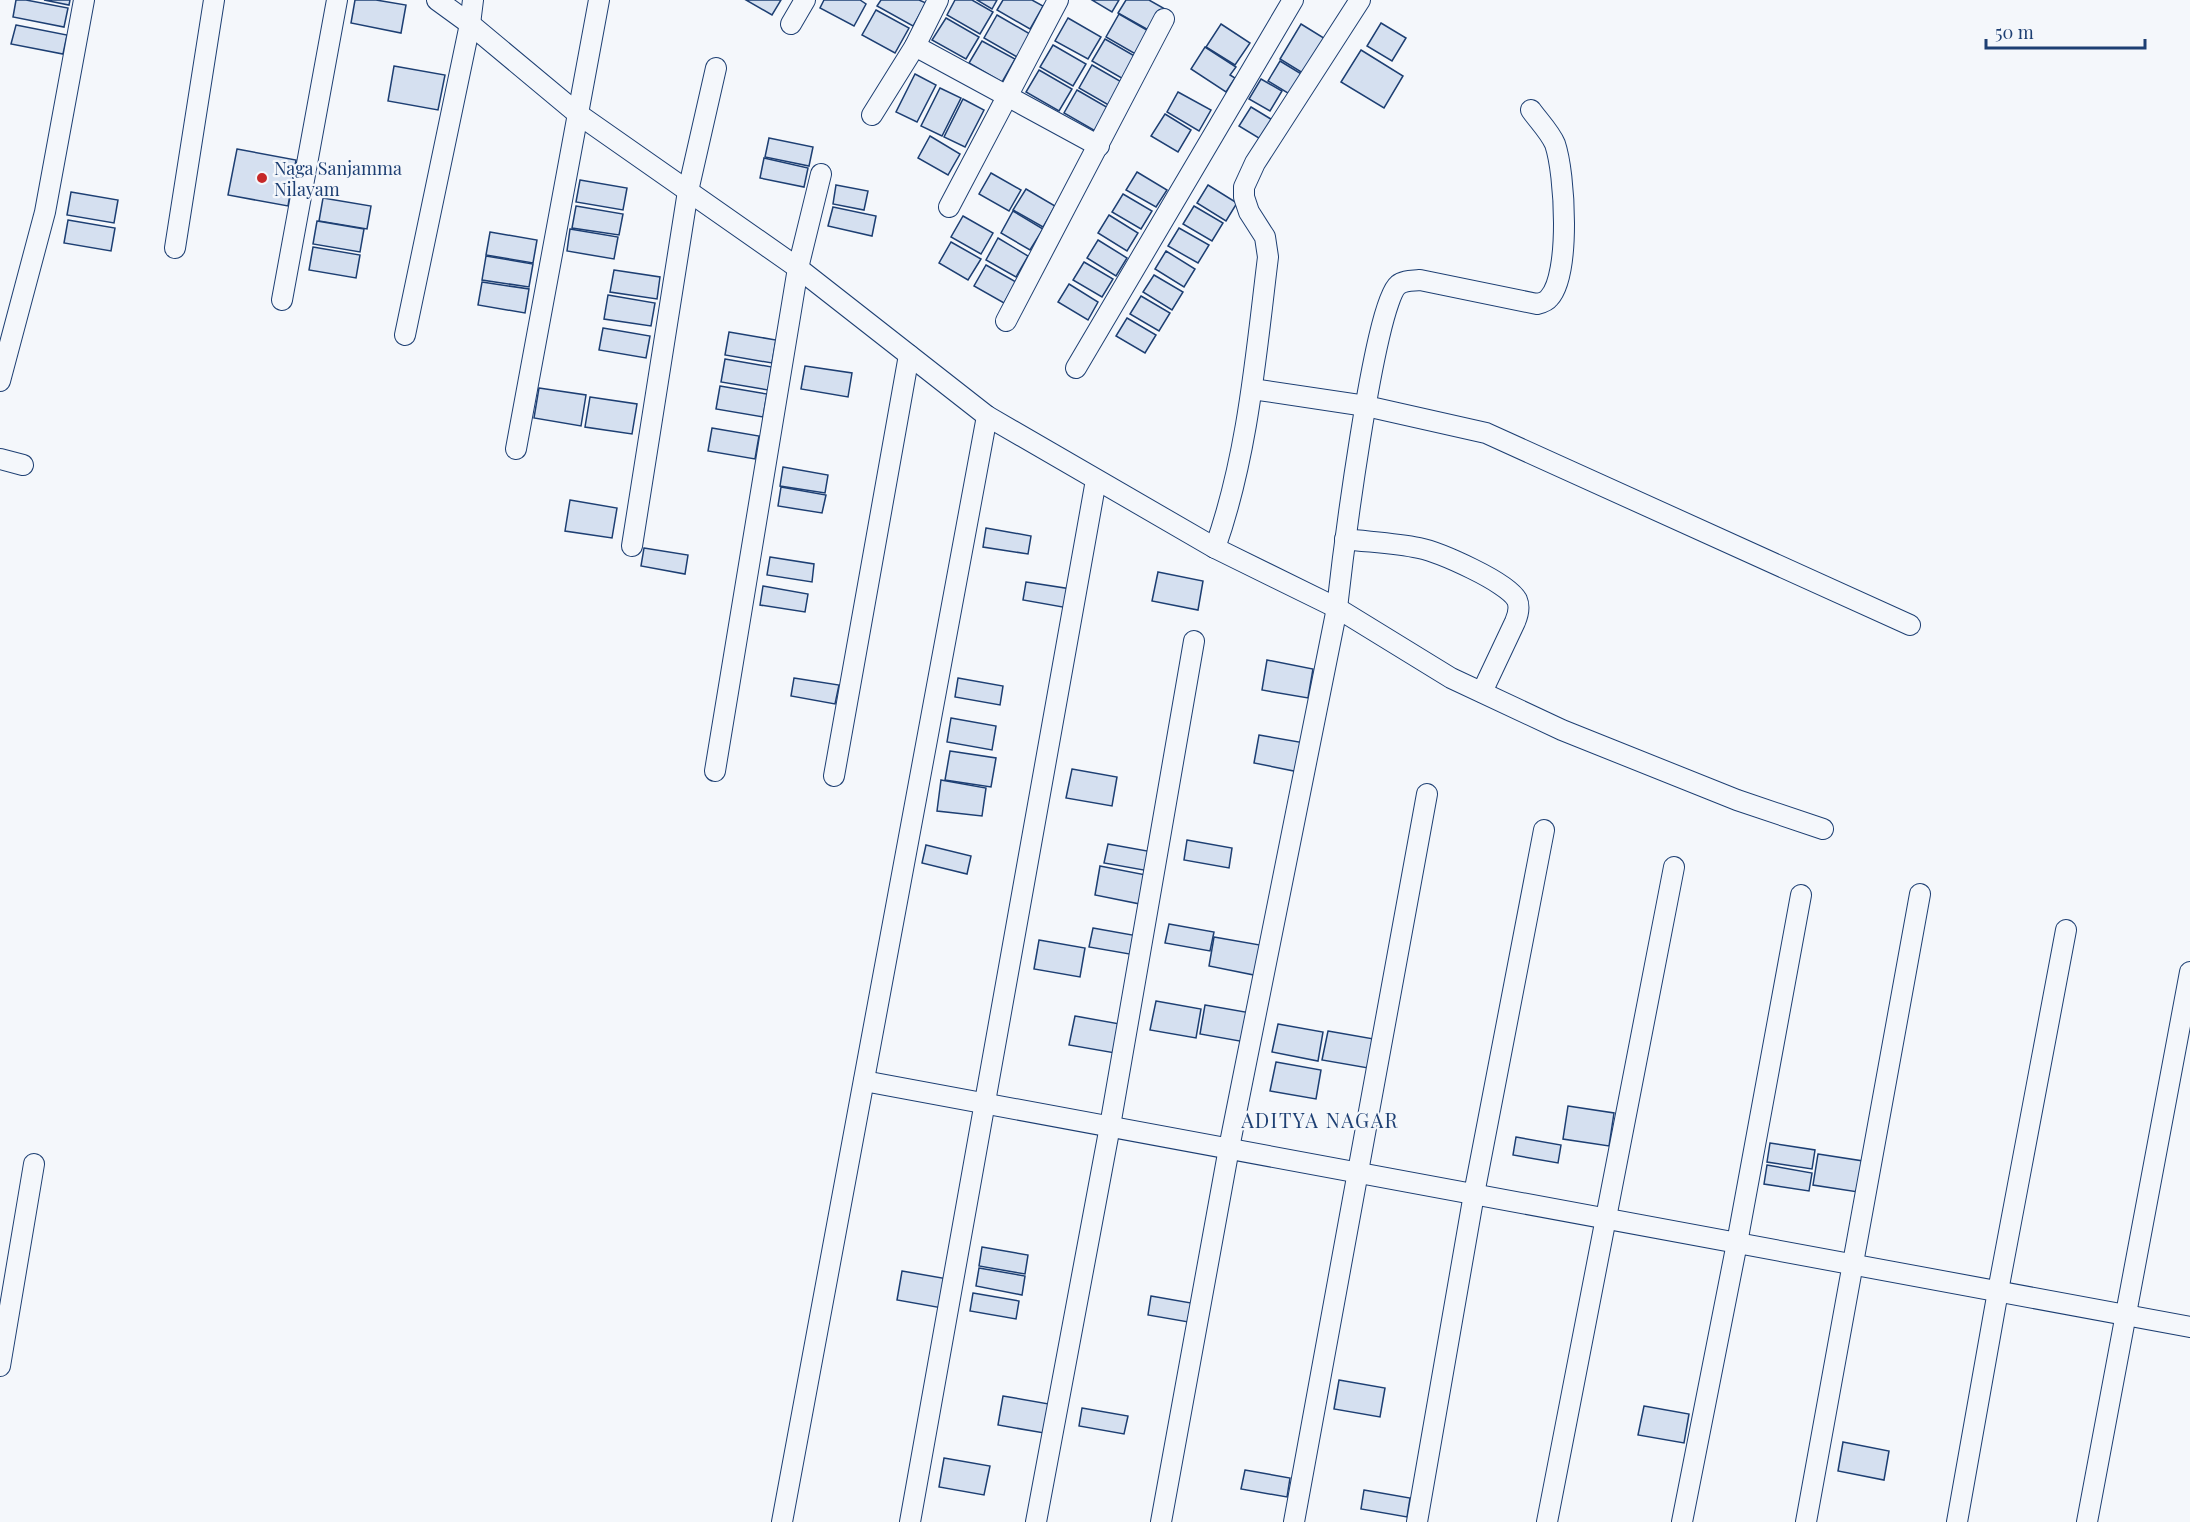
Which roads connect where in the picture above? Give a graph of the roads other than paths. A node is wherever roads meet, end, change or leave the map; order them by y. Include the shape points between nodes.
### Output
1 (84, 0) edge
2 (214, 0) edge
3 (337, 0) edge
4 (437, 0) edge
5 (472, 0) edge
6 (599, 0) edge
7 (805, 0) edge
8 (938, 0) edge
9 (1058, 0) edge
10 (1360, 0) edge
11 (1290, 1) edge
12 (1164, 19) dead end
13 (470, 24) junction
14 (790, 24) dead end
15 (915, 46) junction
16 (716, 68) dead end
17 (1008, 97) junction
18 (1531, 110) dead end
19 (578, 114) junction
20 (872, 115) dead end
21 (1099, 146) junction
22 (821, 174) dead end
23 (688, 191) junction
24 (949, 207) dead end
25 (175, 248) dead end
26 (798, 268) junction
27 (282, 300) dead end
28 (1006, 321) dead end
29 (405, 335) dead end
30 (909, 355) junction
31 (1076, 368) dead end
32 (0, 381) edge
33 (1252, 389) junction
34 (1366, 406) junction
35 (987, 416) junction
36 (516, 449) dead end
37 (0, 459) edge
38 (23, 465) dead end
39 (1096, 480) junction
40 (1345, 539) junction
41 (632, 546) dead end
42 (1215, 548) junction
43 (1337, 608) junction
44 (1910, 625) dead end
45 (1194, 641) dead end
46 (1482, 692) junction
47 (715, 771) dead end
48 (834, 776) dead end
49 (1427, 794) dead end
50 (1544, 830) dead end
51 (1823, 830) dead end
52 (1674, 867) dead end
53 (1920, 894) dead end
54 (1801, 895) dead end
55 (2066, 930) dead end
56 (2190, 972) edge
57 (864, 1081) junction
58 (986, 1103) junction
59 (1110, 1126) junction
60 (1229, 1148) junction
61 (34, 1164) dead end
62 (1357, 1172) junction
63 (1474, 1194) junction
64 (1606, 1218) junction
65 (1737, 1243) junction
66 (1852, 1264) junction
67 (1998, 1291) junction
68 (2125, 1316) junction
69 (2190, 1327) edge
70 (0, 1366) edge
71 (782, 1522) edge
72 (910, 1522) edge
73 (1036, 1522) edge
74 (1161, 1522) edge
75 (1294, 1522) edge
76 (1417, 1522) edge
77 (1546, 1522) edge
78 (1682, 1522) edge
79 (1806, 1522) edge
80 (1957, 1522) edge
81 (2087, 1522) edge

1 - 32 street via 45,212
2 - 25 street
3 - 27 street
4 - 13 street
5 - 13 street
6 - 19 street
7 - 14 street
8 - 15 street
9 - 17 street
10 - 33 street via 1255,163 1244,187 1250,212 1265,237 1268,257
11 - 31 street
12 - 21 street
13 - 19 street
13 - 29 street
15 - 17 street
15 - 20 street
16 - 23 street
17 - 21 street
17 - 24 street
18 - 34 street via 1554,142 1562,175 1563,251 1556,287 1548,300 1537,304 1420,280 1398,285 1384,316
19 - 23 street
19 - 36 street
21 - 28 street
22 - 26 street
23 - 26 street
23 - 41 street
26 - 30 street
26 - 47 street
30 - 35 street
30 - 48 street
33 - 34 street
33 - 42 street via 1236,474
34 - 40 street
34 - 44 street via 1486,433
35 - 39 street
35 - 57 street
37 - 38 street
39 - 42 street
39 - 58 street
40 - 43 street
40 - 46 street via 1420,548 1463,563 1517,599 1519,612
42 - 43 street
43 - 46 street via 1451,678
43 - 60 street
45 - 59 street
46 - 51 street via 1562,730
49 - 62 street
50 - 63 street
52 - 64 street
53 - 66 street
54 - 65 street
55 - 67 street
56 - 68 street
57 - 58 street
57 - 71 street
58 - 59 street
58 - 72 street
59 - 60 street
59 - 73 street
60 - 62 street
60 - 74 street
61 - 70 street
62 - 63 street
62 - 75 street
63 - 64 street
63 - 76 street
64 - 65 street
64 - 77 street
65 - 66 street
65 - 78 street
66 - 67 street
66 - 79 street
67 - 68 street
67 - 80 street
68 - 69 street
68 - 81 street

